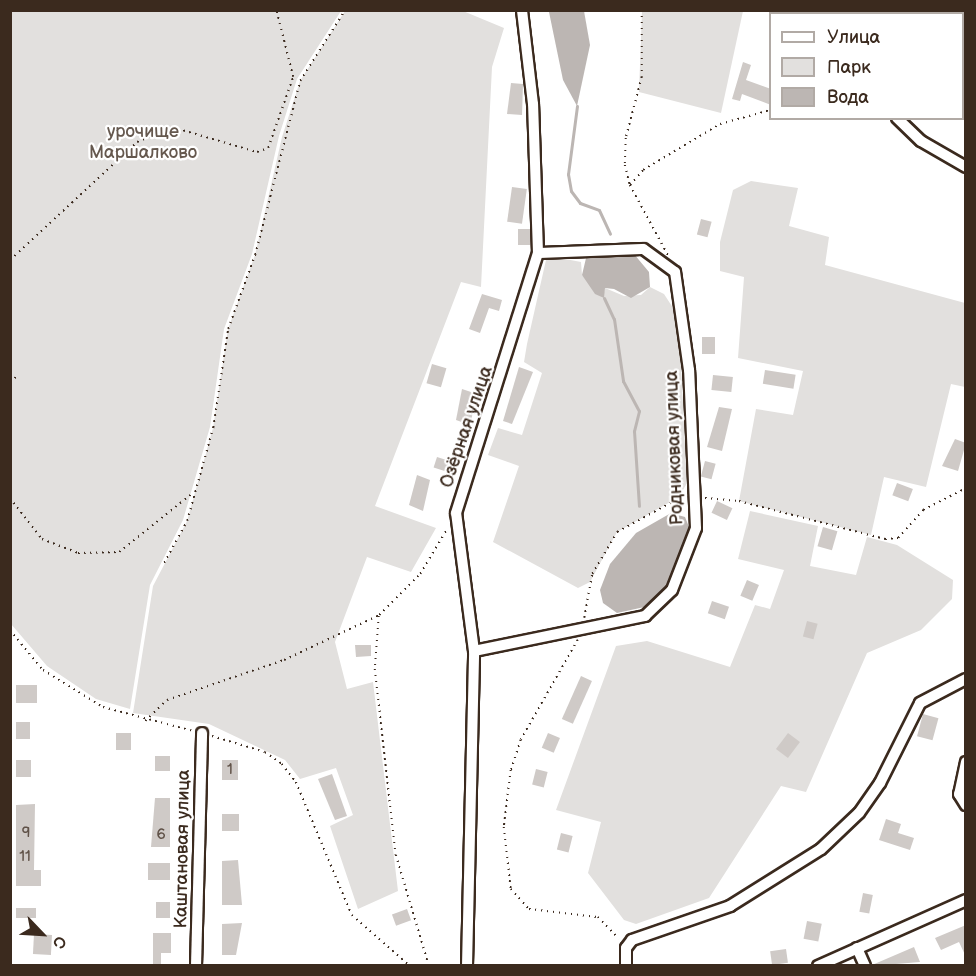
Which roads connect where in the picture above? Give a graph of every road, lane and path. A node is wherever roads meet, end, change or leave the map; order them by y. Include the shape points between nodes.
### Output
1 (276, 10) edge
2 (345, 10) edge
3 (522, 10) edge
4 (642, 10) edge
5 (769, 111) edge
6 (899, 120) edge
7 (966, 167) edge
8 (630, 185) junction
9 (538, 253) junction
10 (10, 260) edge
11 (675, 272) junction
12 (18, 375) dead end
13 (10, 382) edge
14 (966, 488) edge
15 (194, 492) junction
16 (695, 494) junction
17 (10, 498) edge
18 (456, 513) junction
19 (164, 563) dead end
20 (379, 615) junction
21 (582, 629) junction
22 (10, 630) edge
23 (474, 651) junction
24 (966, 679) edge
25 (144, 722) junction
26 (202, 733) junction
27 (966, 762) edge
28 (966, 805) edge
29 (966, 900) edge
30 (857, 948) junction
31 (625, 952) junction
32 (196, 966) edge
33 (410, 966) edge
34 (429, 966) edge
35 (467, 966) edge
36 (626, 966) edge
37 (818, 966) edge
38 (865, 966) edge

1 - 10 path via 293,77 268,148 257,152 172,127 137,142
2 - 15 path via 300,81 282,137 255,255 228,330 213,428
3 - 9 street, Озёрная улица via 533,104
4 - 8 path via 642,77 626,138
5 - 8 path via 720,124 643,170
6 - 7 street via 921,141
8 - 11 path
9 - 11 street via 643,249
9 - 18 street, Озёрная улица
11 - 16 street, Родниковая улица via 689,370
12 - 13 path
14 - 16 path via 923,510 898,538 885,539 739,501
15 - 17 path via 119,552 59,549 42,538
15 - 19 path via 187,521
16 - 21 path via 617,532 592,574
16 - 21 street, Родниковая улица via 690,553 661,603 645,616
18 - 20 path via 420,574
18 - 23 street, Озёрная улица
20 - 25 path via 284,660 167,700
20 - 34 path via 375,669 396,855
21 - 23 street, Родниковая улица
21 - 31 path via 521,740 511,770 504,826 511,889 529,909 598,917 610,923
22 - 25 path via 43,670 103,707
23 - 35 street, Озёрная улица
24 - 31 street via 920,703 880,783 859,813 821,849 730,906 632,940
25 - 26 path
26 - 32 street, Каштановая улица
26 - 33 path via 265,752 282,764 296,782 352,915 369,936
27 - 28 street via 959,794
29 - 30 street
30 - 37 street
30 - 38 street
31 - 36 street

